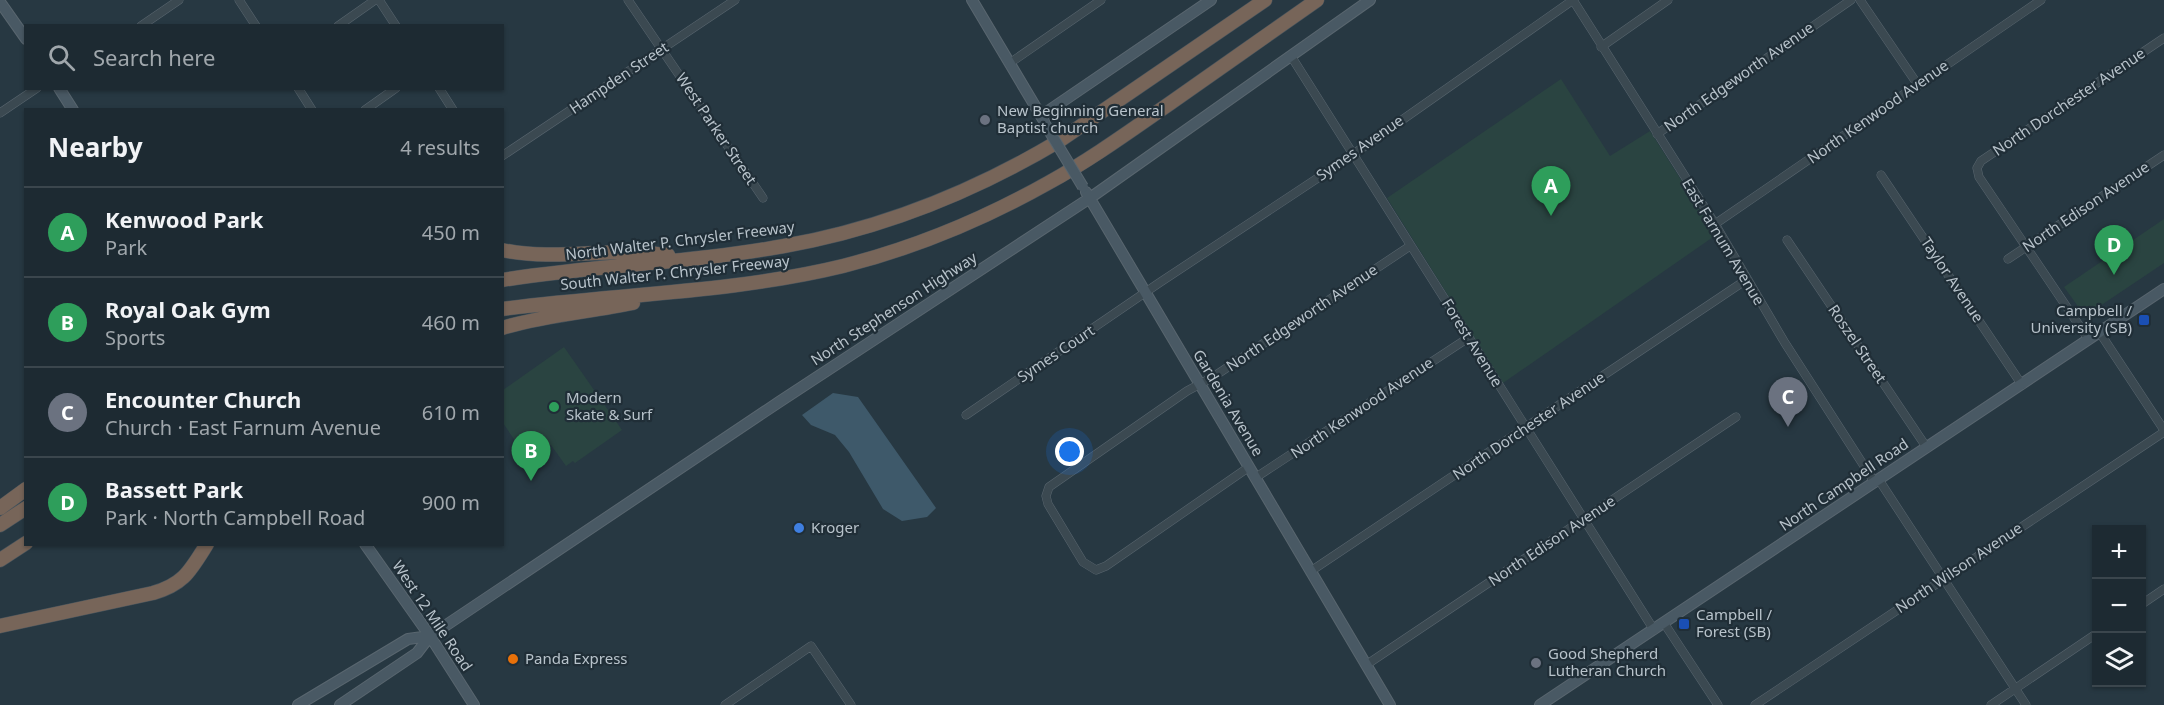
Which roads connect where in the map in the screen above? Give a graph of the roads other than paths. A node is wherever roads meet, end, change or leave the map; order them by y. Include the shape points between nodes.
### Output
1 (179, 0) edge
2 (239, 0) edge
3 (377, 0) edge
4 (628, 0) edge
5 (735, 0) edge
6 (972, 0) edge
7 (1101, 0) edge
8 (1211, 0) edge
9 (1265, 0) edge
10 (1317, 0) edge
11 (1371, 0) edge
12 (1573, 0) edge
13 (1668, 0) edge
14 (1851, 0) edge
15 (1860, 0) edge
16 (2041, 0) edge
17 (0, 2) edge
18 (144, 24) edge
19 (255, 24) edge
20 (341, 24) edge
21 (395, 24) edge
22 (24, 36) edge
23 (2164, 38) edge
24 (1601, 46) junction
25 (661, 49) junction
26 (1291, 56) junction
27 (1010, 63) junction
28 (1918, 85) junction
29 (34, 90) edge
30 (60, 90) edge
31 (299, 90) edge
32 (393, 90) edge
33 (440, 90) edge
34 (72, 108) edge
35 (311, 108) edge
36 (368, 108) edge
37 (452, 108) edge
38 (0, 113) edge
39 (1043, 120) junction
40 (1657, 134) junction
41 (1353, 154) junction
42 (504, 155) edge
43 (2164, 155) edge
44 (1881, 175) dead end
45 (763, 198) dead end
46 (1090, 198) junction
47 (1715, 224) junction
48 (1787, 240) dead end
49 (1410, 246) junction
50 (2026, 248) junction
51 (504, 250) edge
52 (706, 257) junction
53 (2008, 259) dead end
54 (504, 280) edge
55 (1746, 280) junction
56 (710, 288) junction
57 (2164, 289) edge
58 (1146, 293) junction
59 (504, 309) edge
60 (504, 327) edge
61 (2100, 333) junction
62 (1468, 338) junction
63 (2089, 340) junction
64 (1200, 385) junction
65 (2022, 385) junction
66 (966, 415) dead end
67 (1736, 417) dead end
68 (1526, 429) junction
69 (2164, 431) edge
70 (1927, 448) junction
71 (1249, 467) junction
72 (1255, 478) junction
73 (1877, 482) junction
74 (24, 490) edge
75 (0, 508) edge
76 (24, 509) edge
77 (1584, 520) junction
78 (0, 525) edge
79 (24, 544) edge
80 (206, 546) edge
81 (365, 546) edge
82 (0, 560) edge
83 (1311, 571) junction
84 (1944, 579) junction
85 (2164, 589) edge
86 (2146, 601) edge
87 (1664, 623) junction
88 (0, 626) edge
89 (1654, 630) junction
90 (430, 636) junction
91 (2092, 637) edge
92 (1366, 665) junction
93 (2016, 688) junction
94 (298, 705) edge
95 (340, 705) edge
96 (474, 705) edge
97 (725, 705) edge
98 (851, 705) edge
99 (1390, 705) edge
100 (1540, 705) edge
101 (1718, 705) edge
102 (1755, 705) edge
103 (1991, 705) edge
104 (2026, 705) edge

1 - 18 street
2 - 19 street
3 - 20 street
3 - 21 street
4 - 25 street, West Parker Street
5 - 25 street, Hampden Street
6 - 27 main road, Gardenia Avenue
7 - 27 street
8 - 39 main road
9 - 52 highway, North Walter P. Chrysler Freeway via 1080,128 965,190 906,214 828,237
10 - 56 highway, South Walter P. Chrysler Freeway via 1095,154 1049,183 978,218 911,246 842,266
11 - 26 main road, North Stephenson Highway
12 - 24 street, East Farnum Avenue
12 - 41 street, Symes Avenue
13 - 24 street
14 - 40 street, North Edgeworth Avenue
15 - 28 street
16 - 28 street, North Kenwood Avenue
17 - 22 main road
23 - 50 street, North Dorchester Avenue via 1981,161 1977,168 1979,177
24 - 40 street, East Farnum Avenue
25 - 42 street, Hampden Street
25 - 45 street, West Parker Street
26 - 41 street, Forest Avenue
26 - 46 main road, North Stephenson Highway
27 - 39 main road, Gardenia Avenue
28 - 47 street, North Kenwood Avenue
29 - 38 street
30 - 34 main road
31 - 35 street
32 - 36 street
33 - 37 street
39 - 46 main road, Gardenia Avenue, bridge
40 - 47 street, East Farnum Avenue
41 - 49 street, Forest Avenue
41 - 58 street, Symes Avenue
43 - 50 street, North Edison Avenue
44 - 65 street, Taylor Avenue
46 - 58 main road, Gardenia Avenue
46 - 90 main road, North Stephenson Highway
47 - 55 street, East Farnum Avenue
48 - 70 street, Roszel Street
49 - 62 street, Forest Avenue
49 - 64 street, North Edgeworth Avenue
50 - 53 street, North Edison Avenue
50 - 63 street
51 - 52 highway via 561,256 630,252
52 - 54 highway, North Walter P. Chrysler Freeway
55 - 68 street, North Dorchester Avenue
55 - 73 street, East Farnum Avenue
56 - 59 highway, South Walter P. Chrysler Freeway
56 - 60 highway
57 - 61 main road, North Campbell Road
58 - 64 main road, Gardenia Avenue
58 - 66 street, Symes Court
61 - 63 main road, North Campbell Road
61 - 69 street
62 - 68 street, Forest Avenue
62 - 72 street, North Kenwood Avenue
63 - 65 main road, North Campbell Road
64 - 71 main road, Gardenia Avenue
64 - 71 street, North Edgeworth Avenue via 1063,477 1046,492 1048,504 1083,562 1096,570
65 - 70 main road, North Campbell Road
67 - 77 street, North Edison Avenue
68 - 77 street, Forest Avenue
68 - 83 street, North Dorchester Avenue
69 - 84 street, North Wilson Avenue
70 - 73 main road, North Campbell Road
71 - 72 main road, Gardenia Avenue
72 - 83 main road, Gardenia Avenue
73 - 84 street, East Farnum Avenue
73 - 87 main road, North Campbell Road
74 - 75 highway
76 - 78 highway
77 - 89 street, Forest Avenue
77 - 92 street, North Edison Avenue
79 - 82 highway
80 - 88 highway via 188,575 171,587
81 - 90 main road, West 12 Mile Road
83 - 92 main road, Gardenia Avenue
84 - 93 street, East Farnum Avenue
84 - 102 street, North Wilson Avenue
85 - 86 street
87 - 89 main road, North Campbell Road
87 - 101 street
89 - 100 main road, North Campbell Road
90 - 94 main road, North Stephenson Highway via 408,639
90 - 95 main road, North Stephenson Highway via 417,652
90 - 96 main road, West 12 Mile Road
91 - 93 street
92 - 99 main road, Gardenia Avenue
93 - 103 street
93 - 104 street, East Farnum Avenue
97 - 98 street via 811,646

